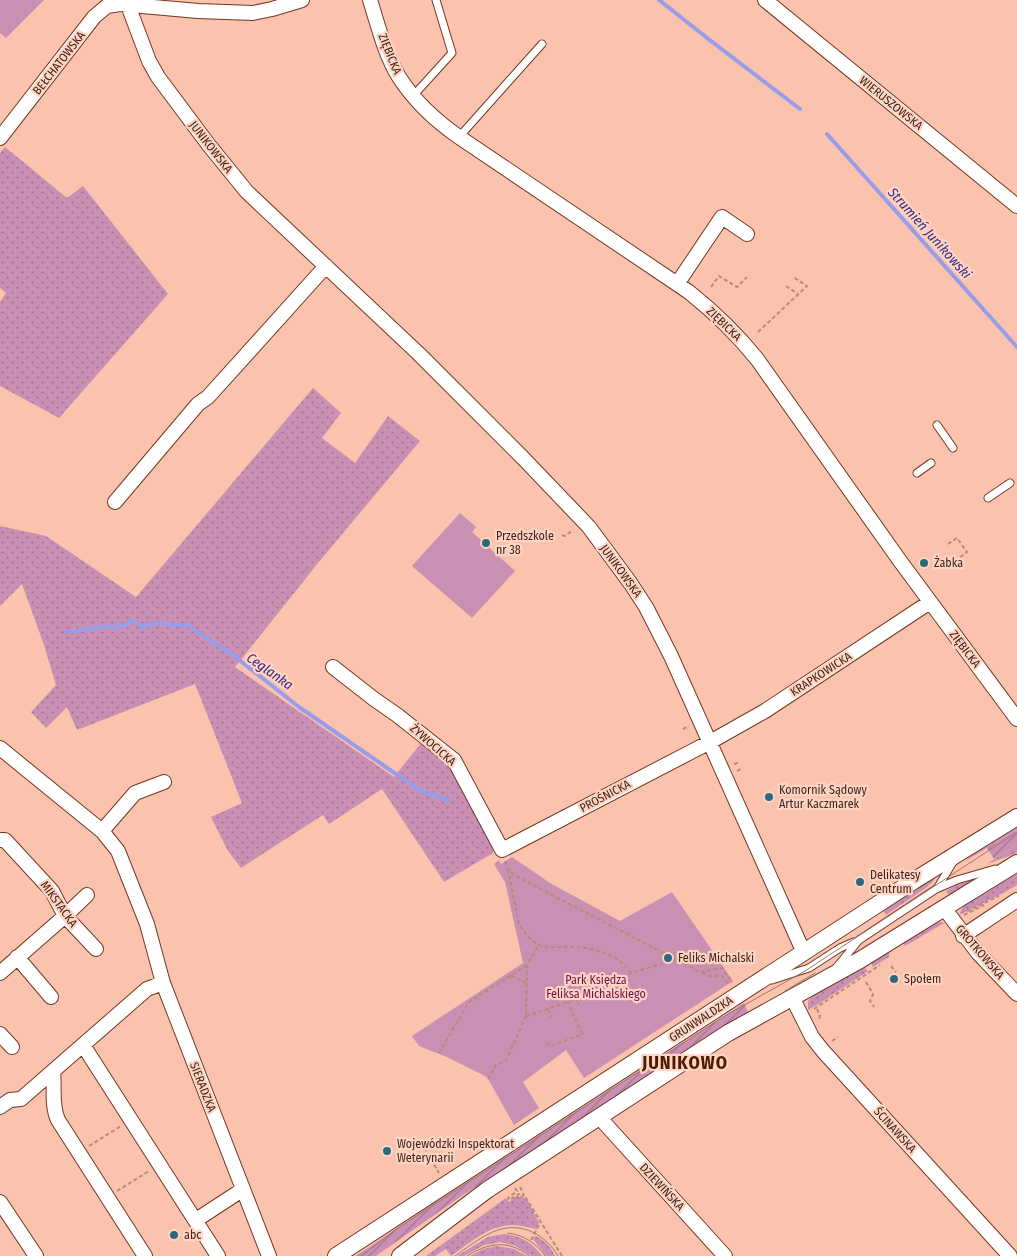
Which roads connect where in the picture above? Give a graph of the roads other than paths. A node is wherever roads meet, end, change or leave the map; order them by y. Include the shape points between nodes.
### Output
1 (302, 0) edge
2 (370, 0) edge
3 (436, 0) edge
4 (765, 0) edge
5 (127, 2) edge
6 (542, 44) dead end
7 (413, 96) junction
8 (459, 137) junction
9 (0, 138) edge
10 (1017, 206) edge
11 (747, 234) dead end
12 (326, 266) junction
13 (677, 284) junction
14 (937, 425) dead end
15 (953, 448) dead end
16 (931, 463) dead end
17 (917, 473) dead end
18 (1010, 483) dead end
19 (988, 498) dead end
20 (115, 502) dead end
21 (930, 602) junction
22 (333, 667) dead end
23 (1017, 719) edge
24 (710, 742) junction
25 (0, 748) edge
26 (164, 782) dead end
27 (1017, 817) edge
28 (102, 831) junction
29 (0, 840) edge
30 (970, 846) junction
31 (503, 855) joint
32 (1017, 863) edge
33 (936, 889) junction
34 (87, 895) dead end
35 (1011, 896) edge
36 (944, 908) junction
37 (65, 916) junction
38 (963, 936) junction
39 (859, 940) junction
40 (96, 949) dead end
41 (804, 953) junction
42 (17, 958) junction
43 (0, 973) edge
44 (821, 982) junction
45 (163, 983) junction
46 (741, 987) junction
47 (1017, 994) edge
48 (51, 997) dead end
49 (792, 997) junction
50 (0, 1034) edge
51 (83, 1045) junction
52 (12, 1047) dead end
53 (53, 1071) junction
54 (0, 1108) edge
55 (599, 1117) junction
56 (242, 1190) junction
57 (0, 1202) edge
58 (196, 1220) junction
59 (36, 1256) edge
60 (145, 1256) edge
61 (218, 1256) edge
62 (269, 1256) edge
63 (336, 1256) edge
64 (400, 1256) edge
65 (725, 1256) edge
66 (1010, 1256) edge

1 - 5 street via 253,13 198,11
2 - 7 street, ZIĘBICKA via 388,54 398,76
3 - 7 lane via 452,52
4 - 10 street, WIERUSZOWSKA
5 - 9 street, BEŁCHATOWSKA via 108,6 94,17
5 - 12 street, JUNIKOWSKA via 150,61 169,94 253,199
6 - 8 lane
7 - 8 street, ZIĘBICKA via 433,118
8 - 13 street, ZIĘBICKA
11 - 13 street via 722,217
12 - 20 street via 208,397 198,404
12 - 24 street, JUNIKOWSKA via 419,354 589,527 646,607 672,656
13 - 21 street, ZIĘBICKA via 735,332 757,359
14 - 15 lane
16 - 17 lane
18 - 19 lane
21 - 23 street, ZIĘBICKA
21 - 24 street, KRAPKOWICKA via 765,711
22 - 31 street, ŻYWOCICKA via 454,760
24 - 31 street, PROŚNICKA
24 - 41 street, JUNIKOWSKA
25 - 28 street, SIERADZKA
26 - 28 street via 135,793
27 - 30 street, GRUNWALDZKA
28 - 45 street, SIERADZKA via 118,850 147,924
29 - 37 street, MIKSTACKA via 5,840 52,891
30 - 33 lane via 952,862
30 - 41 street, GRUNWALDZKA
32 - 33 lane
32 - 36 street
33 - 39 lane
34 - 37 street
35 - 38 street
36 - 38 street, GROTKOWSKA
36 - 44 street
37 - 40 street, MIKSTACKA
37 - 42 street
38 - 47 street, GROTKOWSKA
39 - 44 lane
39 - 46 lane via 804,970
41 - 46 street, GRUNWALDZKA
42 - 43 street
42 - 48 street
44 - 49 street
45 - 51 street via 147,988
45 - 56 street, SIERADZKA
46 - 63 street, GRUNWALDZKA
49 - 55 street via 728,1033
49 - 66 street, ŚCINAWSKA via 812,1037 823,1051
50 - 52 street
51 - 53 street
51 - 58 street
53 - 54 street via 21,1099 10,1100
53 - 60 street via 54,1111 58,1120
55 - 64 street via 487,1190
55 - 65 street, DZIEWIŃSKA
56 - 58 street
56 - 62 street, SIERADZKA
57 - 59 street
58 - 61 street

